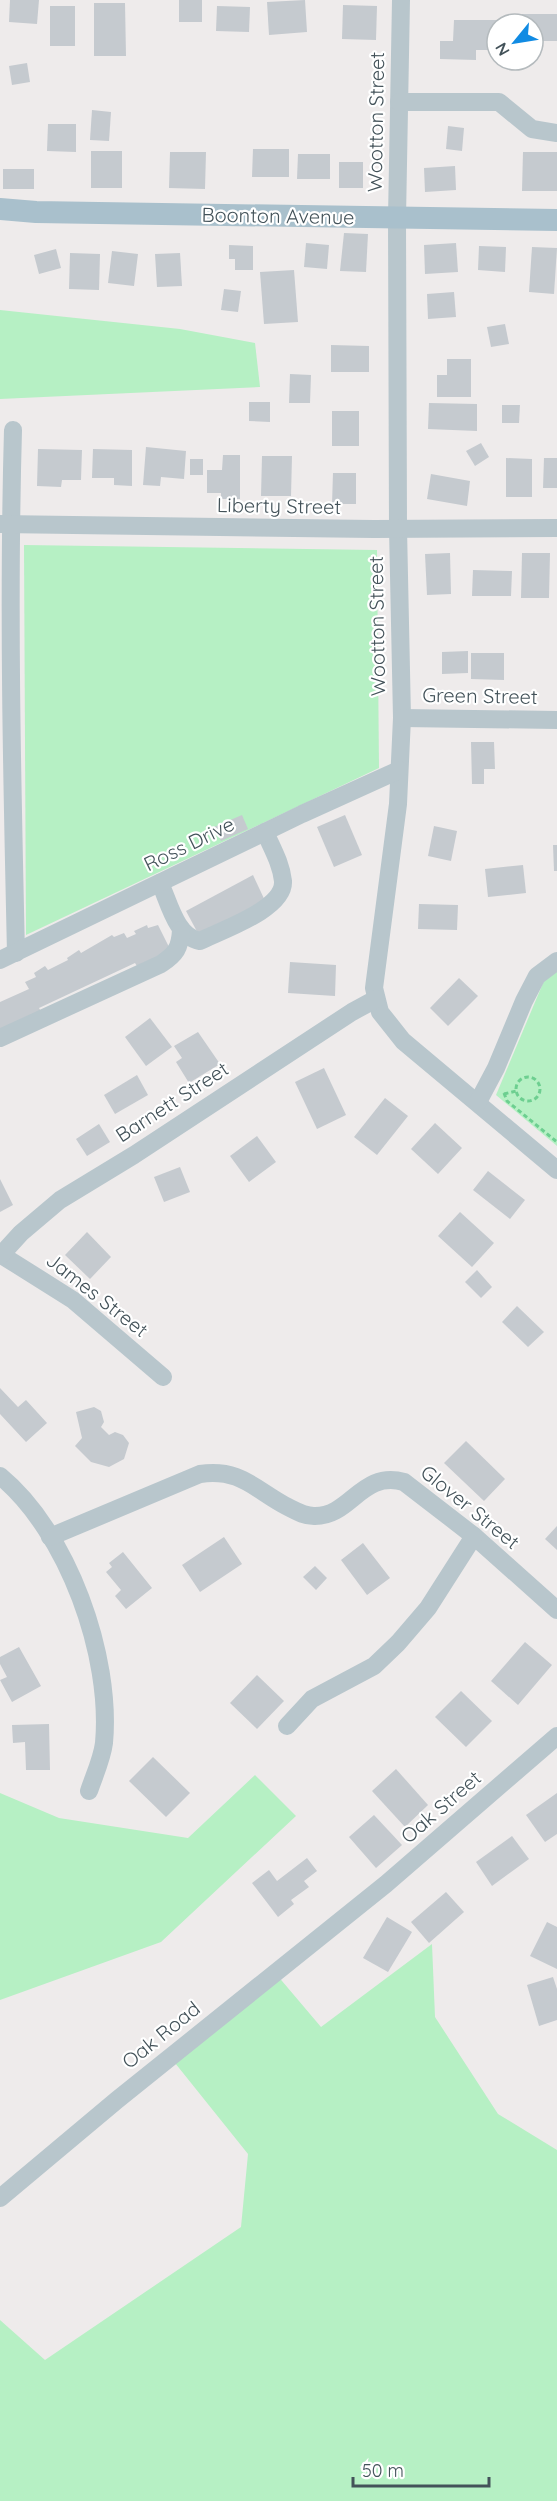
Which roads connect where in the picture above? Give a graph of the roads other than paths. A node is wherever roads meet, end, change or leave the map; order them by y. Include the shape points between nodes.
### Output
1 (401, 0) edge
2 (399, 102) junction
3 (557, 132) edge
4 (0, 209) edge
5 (397, 218) junction
6 (557, 220) edge
7 (13, 430) dead end
8 (5, 525) edge
9 (398, 528) junction
10 (557, 528) edge
11 (402, 718) junction
12 (557, 720) edge
13 (5, 722) edge
14 (399, 770) junction
15 (265, 832) junction
16 (160, 883) junction
17 (181, 930) junction
18 (8, 956) edge
19 (557, 960) edge
20 (376, 999) junction
21 (0, 1038) edge
22 (478, 1102) junction
23 (557, 1170) edge
24 (1, 1255) edge
25 (163, 1377) dead end
26 (0, 1476) edge
27 (474, 1536) junction
28 (50, 1538) junction
29 (557, 1610) edge
30 (287, 1726) dead end
31 (557, 1736) edge
32 (89, 1791) dead end
33 (353, 1910) joint
34 (0, 2198) edge

1 - 2 street, Wootton Street
2 - 3 street via 499,102 532,129
2 - 5 street, Wootton Street
4 - 5 main road, Boonton Avenue
5 - 6 main road, Boonton Avenue
5 - 9 street, Wootton Street
7 - 8 street
8 - 9 street, Liberty Street
8 - 13 street
9 - 10 street, Liberty Street
9 - 11 street, Wootton Street
11 - 12 street, Green Street
11 - 14 street, Wootton Street
13 - 18 street
14 - 15 street, Ross Drive
14 - 20 street, Wootton Street via 397,815 375,975
15 - 16 street, Ross Drive
15 - 17 street via 280,866 280,896 271,906 200,941
16 - 17 street
16 - 18 street, Ross Drive
17 - 21 street via 174,956 161,964
19 - 22 street via 537,976
20 - 22 street, Wootton Street via 387,1022 403,1041
20 - 24 street, Barnett Street via 60,1200
22 - 23 street, Wootton Street
24 - 25 street, James Street via 73,1300
26 - 28 street via 33,1511
27 - 28 street, Glover Street via 404,1482 392,1479 374,1482 338,1509 314,1516 291,1509 243,1479 212,1472
27 - 29 street, Glover Street
27 - 30 street via 428,1608 398,1642 374,1666 312,1699
28 - 32 street via 84,1611 104,1696 104,1744
31 - 33 street, Oak Street
33 - 34 street, Oak Road

